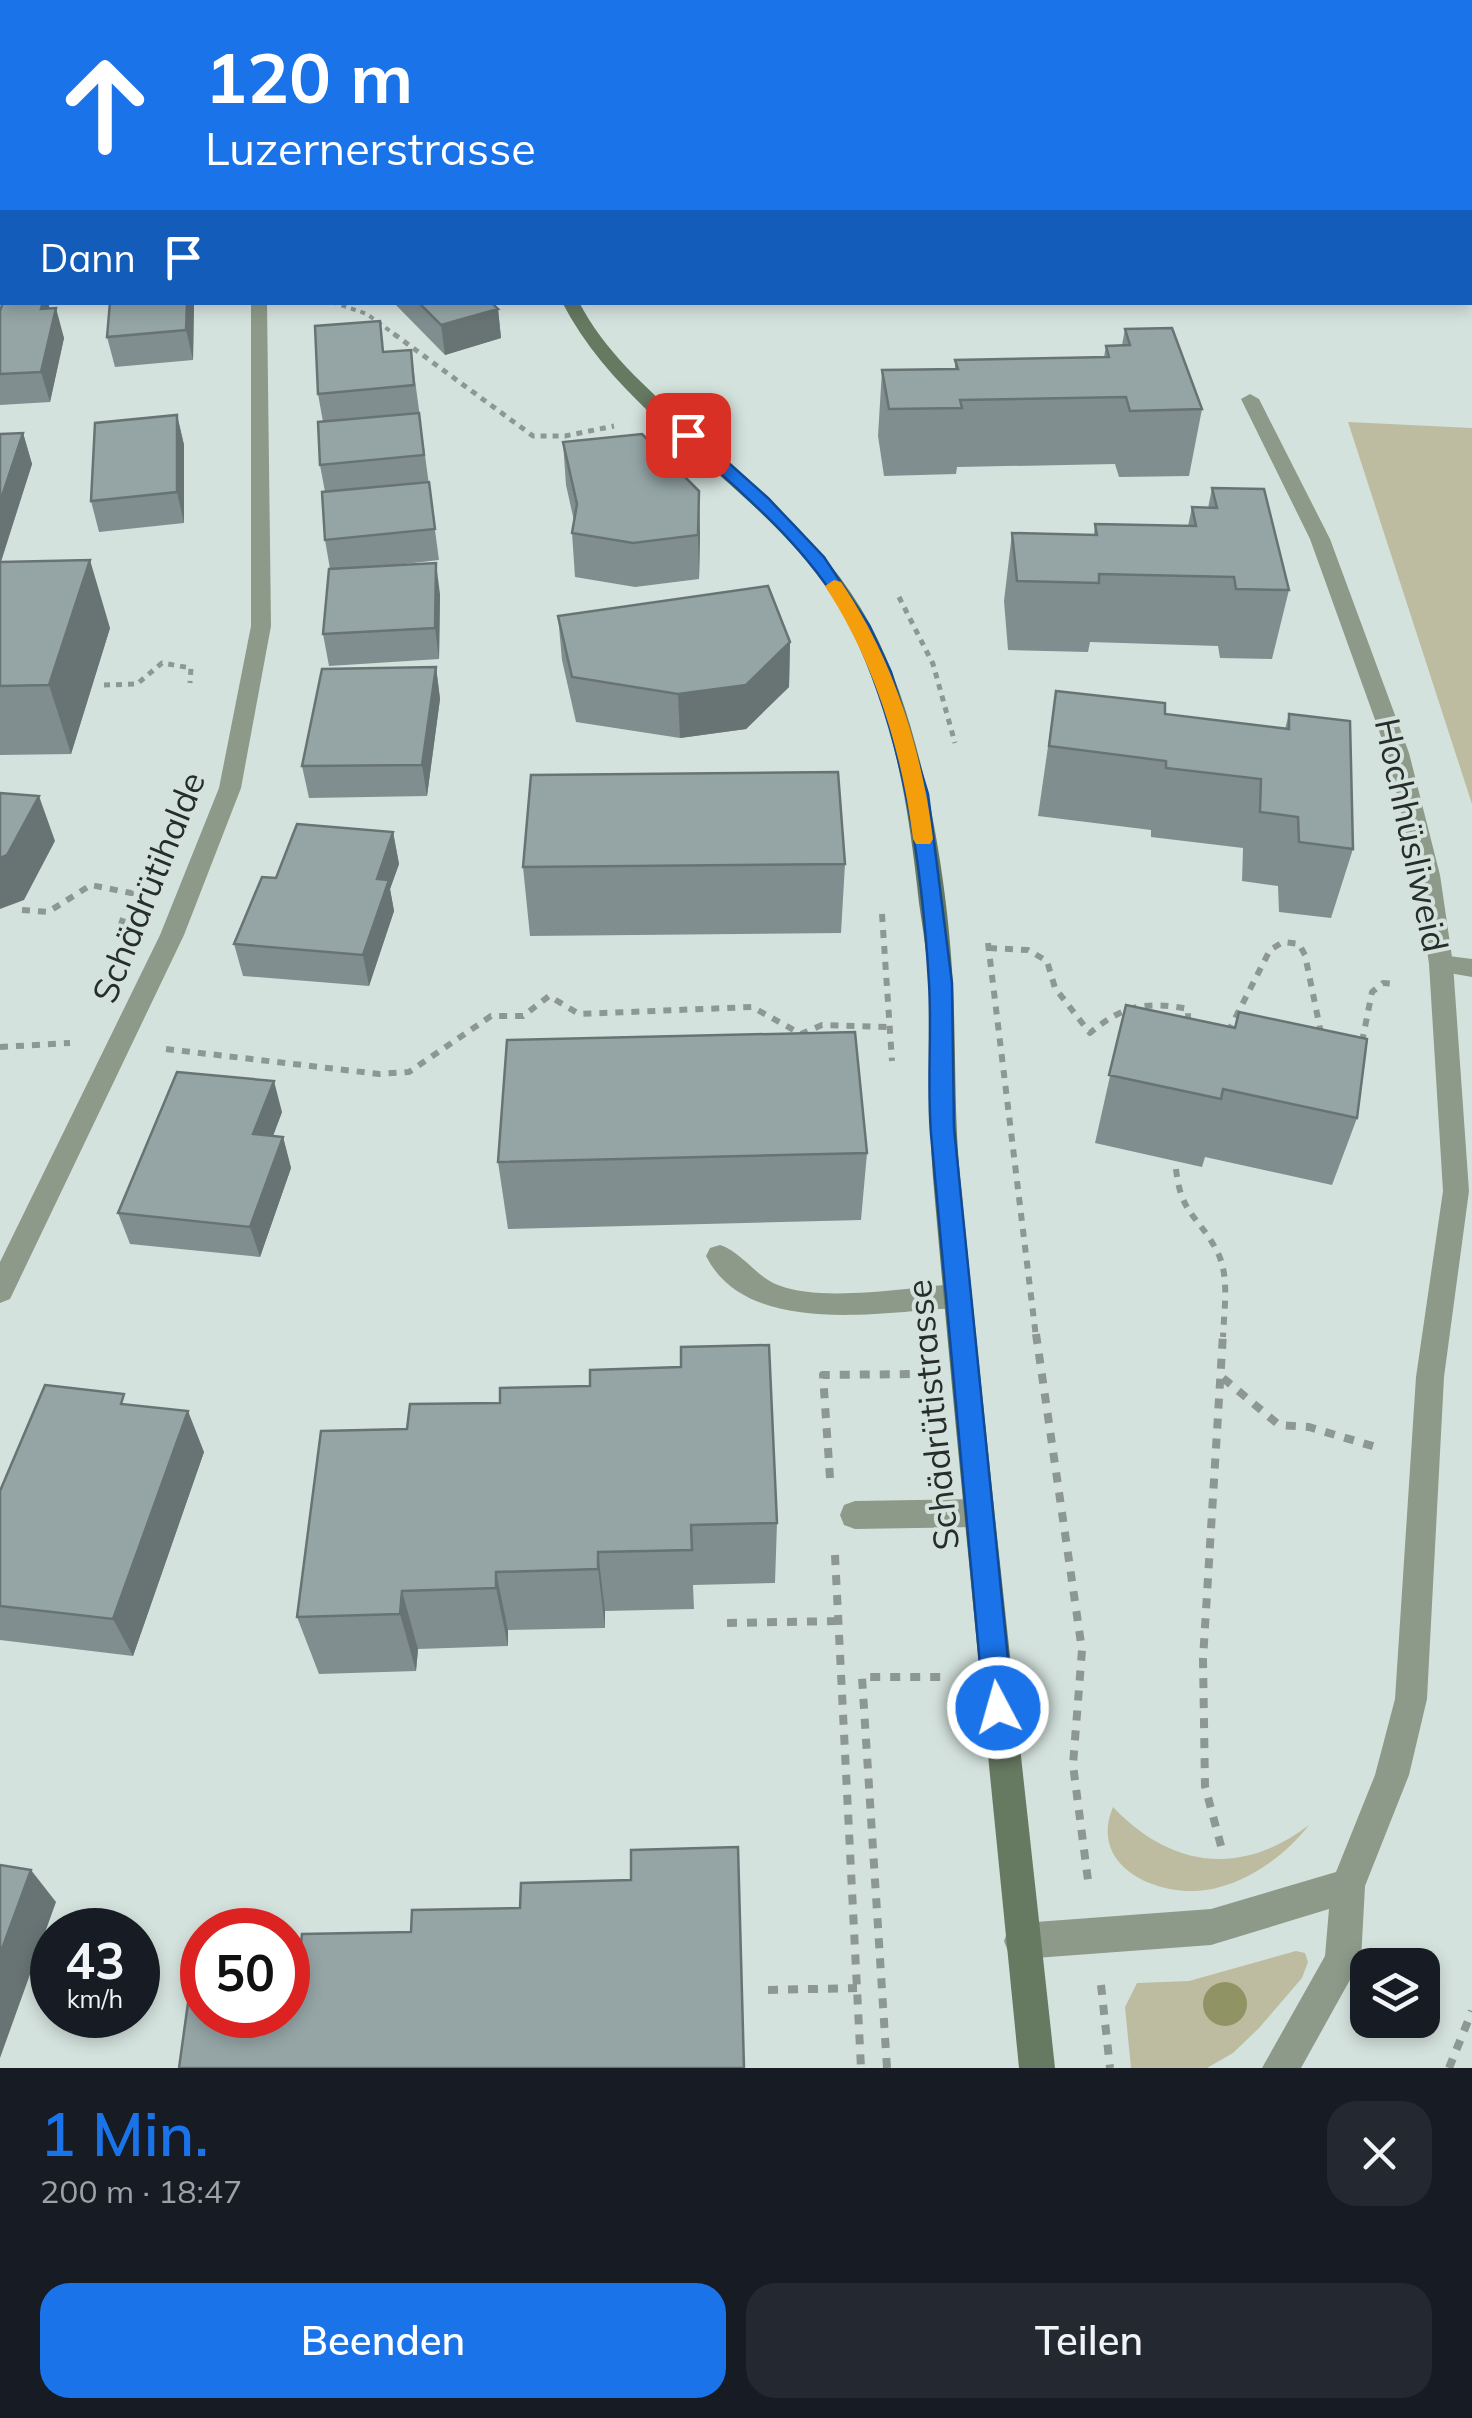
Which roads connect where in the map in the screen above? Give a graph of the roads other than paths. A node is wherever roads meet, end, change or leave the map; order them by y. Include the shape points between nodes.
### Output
1 (259, 305) edge
2 (572, 305) edge
3 (1250, 399) dead end
4 (1441, 964) junction
5 (1472, 968) edge
6 (720, 1256) dead end
7 (0, 1291) edge
8 (958, 1296) junction
9 (979, 1514) junction
10 (854, 1515) dead end
11 (1348, 1886) junction
12 (1022, 1941) junction
13 (1036, 2068) edge
14 (1280, 2068) edge

1 - 7 street, Schädrütihalde via 261,626 230,788 185,906
2 - 8 main road, Schädrütistrasse via 628,380 818,561 881,672 918,794 940,983 942,1128
3 - 4 street, Hochhüsliweid via 1320,539 1380,696 1428,875
4 - 5 street
4 - 11 street, Hochhüsliweid via 1456,1191 1430,1377 1411,1699 1392,1775
6 - 8 street via 742,1279 778,1298
8 - 9 main road, Schädrütistrasse
9 - 10 street
9 - 12 main road, Schädrütistrasse
11 - 12 street via 1211,1927
11 - 14 street, Hochhüsliweid via 1343,1960
12 - 13 main road, Schädrütistrasse

